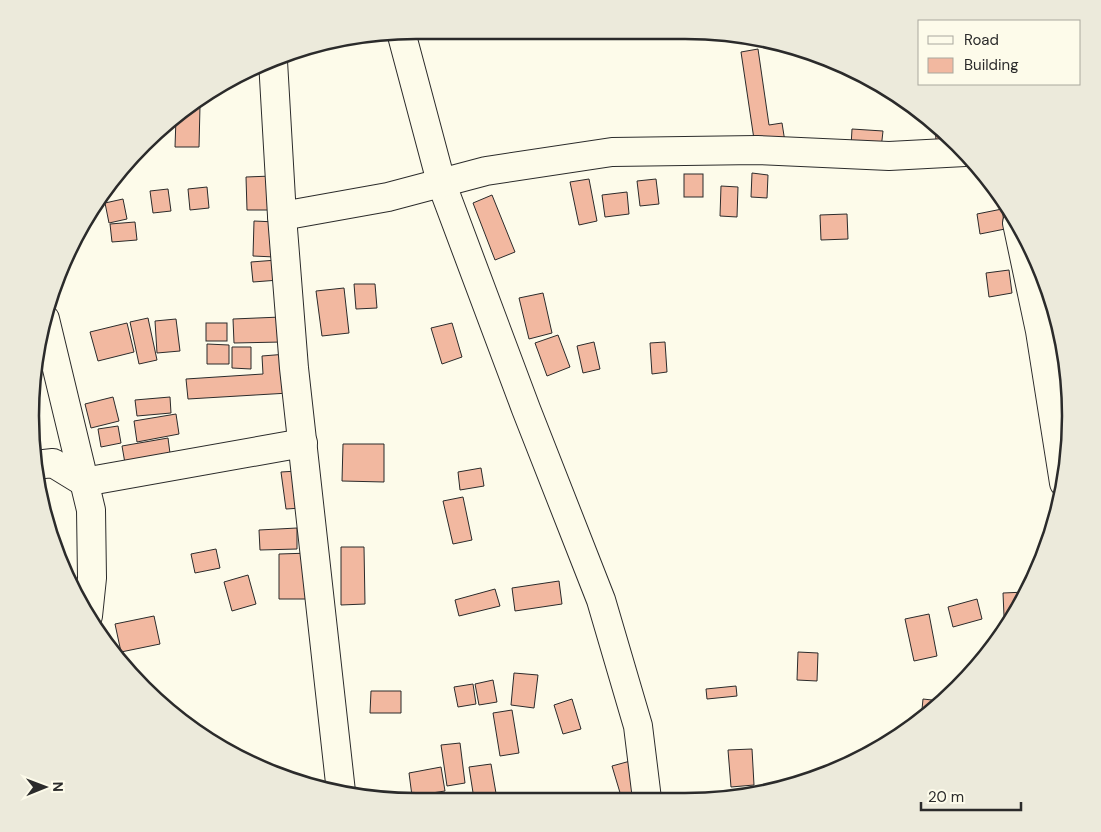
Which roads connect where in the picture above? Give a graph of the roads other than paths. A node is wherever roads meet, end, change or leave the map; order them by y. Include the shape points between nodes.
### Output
1 (403, 40) edge
2 (273, 67) edge
3 (955, 153) edge
4 (441, 182) junction
5 (282, 216) junction
6 (1023, 250) edge
7 (48, 333) edge
8 (303, 443) junction
9 (1060, 456) edge
10 (42, 464) edge
11 (84, 482) junction
12 (89, 605) edge
13 (339, 785) edge
14 (646, 793) edge

1 - 4 street
2 - 5 street
3 - 4 street via 889,156 757,150 612,152 486,171
4 - 5 street via 388,196
4 - 14 street via 601,600 638,726
5 - 8 street
6 - 9 street
7 - 11 street
8 - 11 street
8 - 13 street
10 - 11 street via 53,463
11 - 12 street via 91,510

